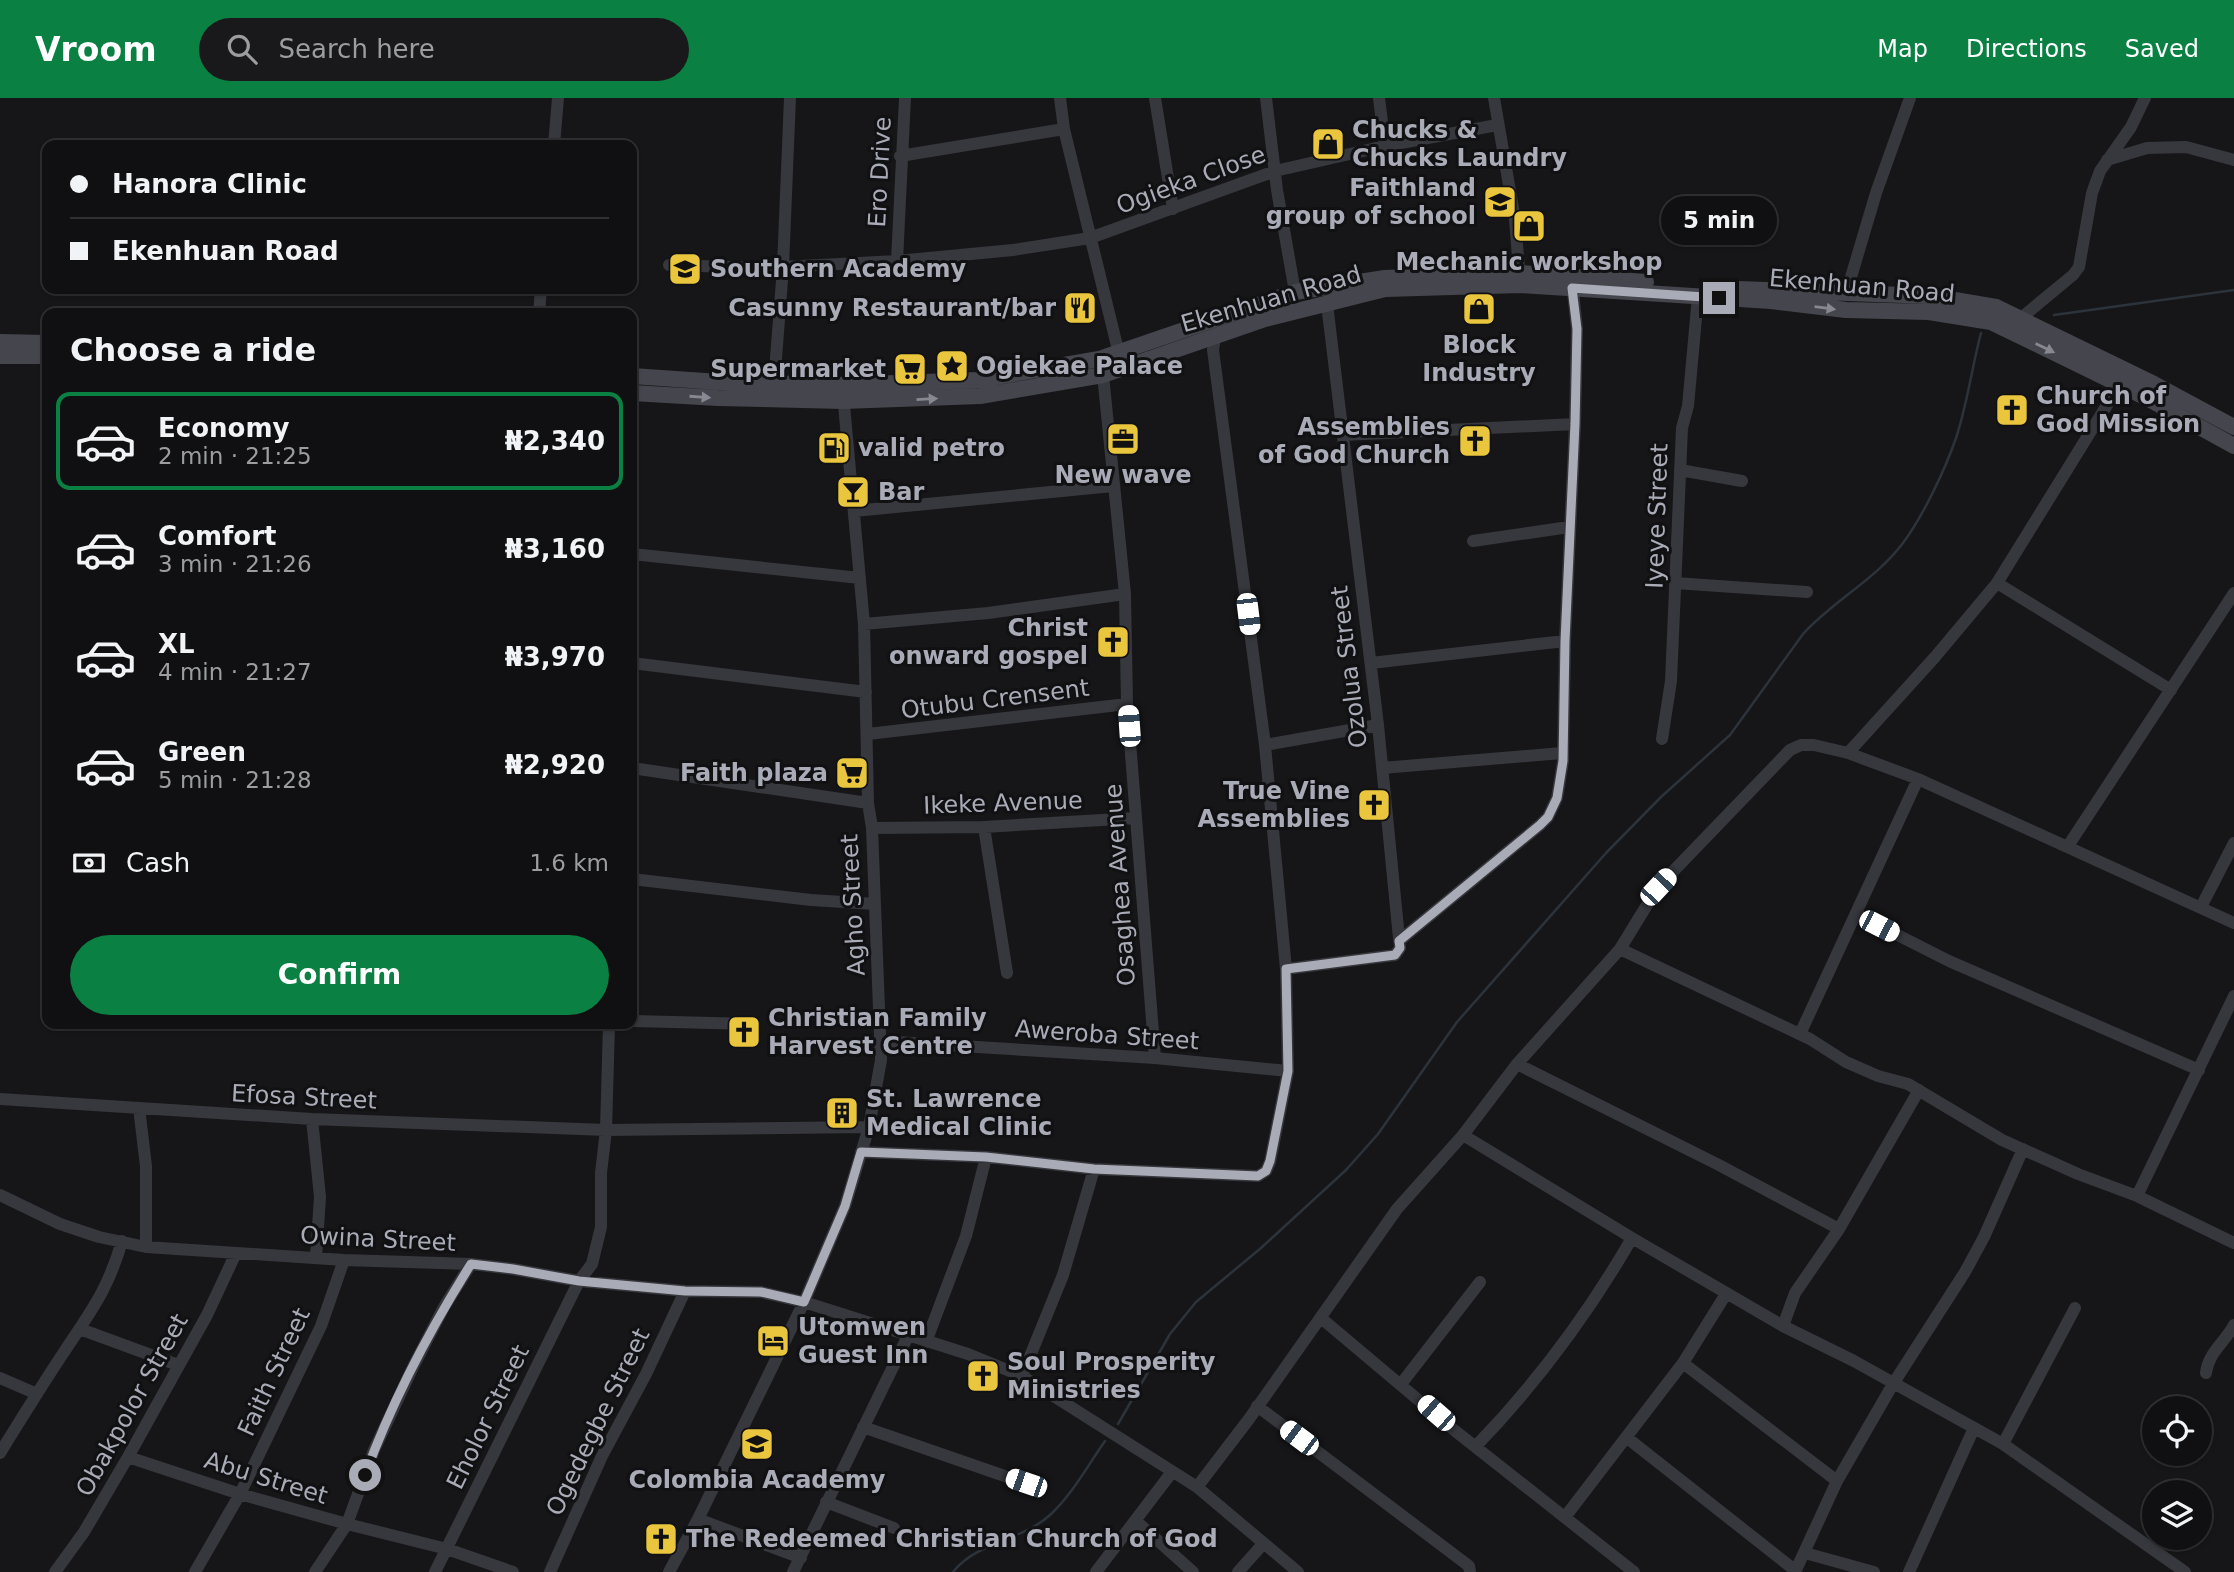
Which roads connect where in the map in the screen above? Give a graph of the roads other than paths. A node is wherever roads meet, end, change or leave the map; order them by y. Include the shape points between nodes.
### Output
1 (558, 98) edge
2 (790, 98) edge
3 (905, 98) edge
4 (1060, 98) edge
5 (1155, 98) edge
6 (1266, 98) edge
7 (1379, 98) edge
8 (1494, 98) edge
9 (1910, 98) edge
10 (2145, 98) edge
11 (1497, 125) junction
12 (1064, 129) junction
13 (554, 140) edge
14 (1385, 146) junction
15 (900, 156) junction
16 (2106, 160) junction
17 (2234, 160) edge
18 (1275, 171) junction
19 (1173, 209) junction
20 (1090, 238) junction
21 (897, 261) junction
22 (668, 265) dead end
23 (783, 267) junction
24 (1520, 279) junction
25 (1572, 282) junction
26 (1295, 292) junction
27 (1846, 295) junction
28 (1698, 296) junction
29 (1327, 304) junction
30 (2021, 318) junction
31 (1215, 337) junction
32 (0, 342) edge
33 (36, 347) edge
34 (1119, 354) junction
35 (0, 356) edge
36 (1103, 375) junction
37 (637, 376) edge
38 (774, 384) junction
39 (2120, 384) junction
40 (637, 393) edge
41 (843, 393) junction
42 (1575, 424) junction
43 (2234, 427) edge
44 (1343, 435) junction
45 (2234, 446) edge
46 (1680, 470) junction
47 (1742, 481) dead end
48 (1114, 485) junction
49 (854, 511) junction
50 (1569, 527) junction
51 (1473, 541) dead end
52 (637, 555) edge
53 (860, 578) junction
54 (1675, 583) junction
55 (1997, 583) junction
56 (1807, 592) dead end
57 (2234, 593) edge
58 (1125, 594) junction
59 (2229, 610) edge
60 (864, 624) junction
61 (1565, 641) junction
62 (1371, 663) junction
63 (637, 664) edge
64 (2171, 690) junction
65 (866, 692) junction
66 (1128, 704) junction
67 (1378, 725) junction
68 (868, 734) junction
69 (1662, 739) dead end
70 (1265, 745) junction
71 (1562, 753) junction
72 (1848, 753) junction
73 (1382, 768) junction
74 (637, 769) edge
75 (1918, 779) junction
76 (868, 803) junction
77 (1136, 818) junction
78 (984, 827) junction
79 (872, 828) junction
80 (2234, 843) edge
81 (2067, 846) junction
82 (637, 880) edge
83 (875, 904) junction
84 (2201, 907) junction
85 (1856, 914) junction
86 (2234, 923) edge
87 (1399, 941) junction
88 (1620, 949) junction
89 (1286, 969) junction
90 (1007, 973) dead end
91 (2234, 996) edge
92 (637, 1021) edge
93 (751, 1024) dead end
94 (609, 1029) edge
95 (1800, 1034) junction
96 (880, 1041) junction
97 (1154, 1058) junction
98 (1517, 1064) junction
99 (2199, 1070) junction
100 (1288, 1071) junction
101 (1919, 1090) junction
102 (0, 1099) edge
103 (139, 1108) junction
104 (312, 1119) junction
105 (869, 1127) junction
106 (606, 1130) junction
107 (1463, 1135) junction
108 (2023, 1149) junction
109 (861, 1152) junction
110 (986, 1157) junction
111 (1094, 1169) junction
112 (0, 1195) edge
113 (2137, 1196) junction
114 (1839, 1229) junction
115 (1632, 1238) junction
116 (122, 1241) junction
117 (2234, 1243) edge
118 (146, 1247) junction
119 (236, 1253) junction
120 (316, 1257) junction
121 (344, 1260) junction
122 (471, 1264) junction
123 (579, 1281) junction
124 (1480, 1282) dead end
125 (685, 1291) junction
126 (1726, 1294) junction
127 (804, 1302) junction
128 (2075, 1308) dead end
129 (1321, 1318) junction
130 (2234, 1325) edge
131 (1783, 1326) junction
132 (80, 1329) junction
133 (908, 1336) junction
134 (926, 1342) junction
135 (1683, 1363) junction
136 (178, 1366) junction
137 (2206, 1373) dead end
138 (1022, 1376) junction
139 (0, 1378) edge
140 (1401, 1384) junction
141 (1893, 1384) junction
142 (37, 1394) junction
143 (1257, 1406) junction
144 (863, 1427) junction
145 (1974, 1428) junction
146 (1626, 1437) junction
147 (2003, 1444) junction
148 (1476, 1446) junction
149 (0, 1453) edge
150 (128, 1457) junction
151 (1172, 1472) junction
152 (1837, 1480) junction
153 (1026, 1483) dead end
154 (1197, 1487) junction
155 (240, 1494) junction
156 (826, 1502) junction
157 (1565, 1517) junction
158 (698, 1519) junction
159 (1136, 1521) junction
160 (348, 1524) junction
161 (894, 1528) dead end
162 (1263, 1544) junction
163 (447, 1549) junction
164 (1805, 1553) junction
165 (801, 1558) junction
166 (55, 1572) edge
167 (195, 1572) edge
168 (315, 1572) edge
169 (435, 1572) edge
170 (513, 1572) edge
171 (550, 1572) edge
172 (669, 1572) edge
173 (793, 1572) edge
174 (1096, 1572) edge
175 (1193, 1572) edge
176 (1238, 1572) edge
177 (1298, 1572) edge
178 (1470, 1572) edge
179 (1634, 1572) edge
180 (1796, 1572) edge
181 (1874, 1572) edge
182 (1909, 1572) edge
183 (2185, 1572) edge

1 - 13 street
2 - 23 street
3 - 15 street, Ero Drive
4 - 12 street
5 - 19 street
6 - 18 street
7 - 14 street
8 - 11 street
9 - 27 street
10 - 16 street via 2131,127
11 - 14 street, Ogieka Close
11 - 24 street via 1515,220
12 - 15 street
12 - 20 street
14 - 18 street, Ogieka Close
15 - 21 street, Ero Drive
16 - 17 street via 2147,148 2186,147
16 - 30 street via 2092,193 2078,267
18 - 19 street, Ogieka Close
18 - 26 street
19 - 20 street, Ogieka Close
20 - 21 street, Ogieka Close
20 - 34 street
21 - 23 street, Ero Drive
22 - 23 street, Ero Drive
23 - 38 street
24 - 25 main road, Ekenhuan Road
24 - 26 main road, Ekenhuan Road via 1385,278
24 - 29 main road, Ekenhuan Road via 1385,289
25 - 27 main road, Ekenhuan Road
25 - 28 main road, Ekenhuan Road
25 - 42 street via 1577,329
26 - 34 main road, Ekenhuan Road
27 - 30 main road, Ekenhuan Road via 1931,296 1996,306
28 -> 39 main road, Ekenhuan Road via 1846,310 1929,312 1991,322
28 - 46 street, Iyeye Street
29 - 31 main road, Ekenhuan Road
29 - 44 street, Ozolua Street
30 - 43 main road, Ekenhuan Road
31 - 36 main road, Ekenhuan Road
31 - 70 street via 1213,350
32 - 33 main road
33 - 35 main road
34 - 41 main road, Ekenhuan Road via 978,380
41 -> 36 main road, Ekenhuan Road via 980,396
36 - 48 street, Osaghea Avenue
37 - 38 main road, Ekenhuan Road
38 - 41 main road, Ekenhuan Road
39 - 45 main road, Ekenhuan Road
39 - 55 street
40 -> 41 main road, Ekenhuan Road via 718,398
41 - 49 street, Agho Street
42 - 44 street
42 - 50 street
44 - 62 street, Ozolua Street
46 - 47 street
46 - 54 street, Iyeye Street
48 - 49 street
48 - 58 street, Osaghea Avenue
49 - 53 street, Agho Street
50 - 51 street
50 - 61 street
52 - 53 street
53 - 60 street, Agho Street
54 - 56 street
54 - 69 street, Iyeye Street via 1671,681
55 - 64 street
55 - 72 street
57 - 59 street
58 - 60 street
58 - 66 street, Osaghea Avenue
59 - 64 street
60 - 65 street, Agho Street
61 - 62 street
61 - 71 street
62 - 67 street, Ozolua Street
63 - 65 street
64 - 81 street
65 - 68 street, Agho Street
66 - 68 street, Otubu Crensent
66 - 77 street, Osaghea Avenue
67 - 70 street
67 - 73 street, Ozolua Street
68 - 76 street, Agho Street
70 - 89 street
71 - 73 street
71 - 87 street via 1557,798 1548,817
72 - 75 street
72 - 88 street via 1814,745 1790,750 1658,887
73 - 87 street, Ozolua Street
74 - 76 street
75 - 81 street
75 - 85 street
76 - 79 street, Agho Street
77 - 78 street, Ikeke Avenue
77 - 97 street, Osaghea Avenue
78 - 79 street, Ikeke Avenue
78 - 90 street
79 - 83 street, Agho Street
80 - 84 street
81 - 84 street
82 - 83 street
83 - 96 street, Agho Street
84 - 86 street
85 - 95 street
85 - 99 street via 1949,961
87 - 89 street via 1395,955
88 - 95 street
88 - 98 street
89 - 100 street
91 - 99 street
92 - 93 street
94 - 106 street, Eholor Street
95 - 101 street via 1846,1062
96 - 97 street, Aweroba Street
96 - 105 street, Agho Street
97 - 100 street, Aweroba Street
98 - 107 street
98 - 114 street
99 - 113 street
100 - 111 street via 1270,1161 1258,1176
101 - 108 street
101 - 114 street
102 - 103 street, Efosa Street
103 - 104 street, Efosa Street
103 - 118 street via 146,1166
104 - 106 street, Efosa Street
104 - 120 street via 320,1197
105 - 106 street, Efosa Street
105 - 109 street, Agho Street
106 - 123 street, Eholor Street via 601,1227 592,1264
107 - 115 street
107 - 129 street via 1397,1209
108 - 113 street
108 - 141 street via 1965,1272
109 - 110 street
109 - 127 street, Agho Street via 845,1206
110 - 111 street
110 - 134 street via 967,1236
111 - 138 street via 1063,1275
112 - 116 street, Owina Street via 60,1224
113 - 117 street
114 - 131 street via 1795,1293
115 - 126 street
115 - 148 street via 1559,1350
116 - 118 street, Owina Street
116 - 132 street via 110,1281
118 - 119 street, Owina Street
119 - 120 street, Owina Street
119 - 136 street, Obakpolor Street
120 - 121 street, Owina Street
121 - 122 street, Owina Street
121 - 155 street, Faith Street via 321,1326
122 - 123 street, Owina Street
122 - 160 street via 413,1367 374,1450
123 - 125 street, Owina Street
123 - 163 street, Eholor Street
124 - 140 street
125 - 127 street, Owina Street via 761,1292
125 - 171 street, Ogedegbe Street
126 - 131 street
126 - 135 street
127 - 133 street, Owina Street
127 - 158 street, Agho Street
128 - 147 street
129 - 140 street
129 - 143 street
130 - 137 street via 2211,1355
131 - 141 street
132 - 136 street
132 - 142 street
133 - 134 street, Owina Street
133 - 144 street
134 - 138 street, Owina Street
135 - 146 street
135 - 152 street
136 - 150 street, Obakpolor Street
138 - 151 street, Owina Street
139 - 142 street
140 - 148 street
141 - 145 street
141 - 152 street
142 - 149 street
143 - 154 street
143 - 178 street via 1469,1566
144 - 153 street
144 - 156 street
145 - 147 street
145 - 182 street
146 - 157 street
146 - 180 street
147 - 183 street
148 - 157 street
150 - 155 street, Abu Street
150 - 166 street, Obakpolor Street
151 - 154 street, Owina Street
151 - 159 street
152 - 164 street
154 - 162 street, Owina Street
155 - 160 street, Abu Street
155 - 167 street, Faith Street
156 - 161 street
156 - 165 street
157 - 179 street
158 - 165 street
158 - 172 street, Agho Street
159 - 174 street
159 - 175 street
160 - 163 street, Abu Street
160 - 168 street
162 - 176 street
162 - 177 street, Owina Street
163 - 169 street, Eholor Street
163 - 170 street, Abu Street
164 - 180 street
164 - 181 street
165 - 173 street

